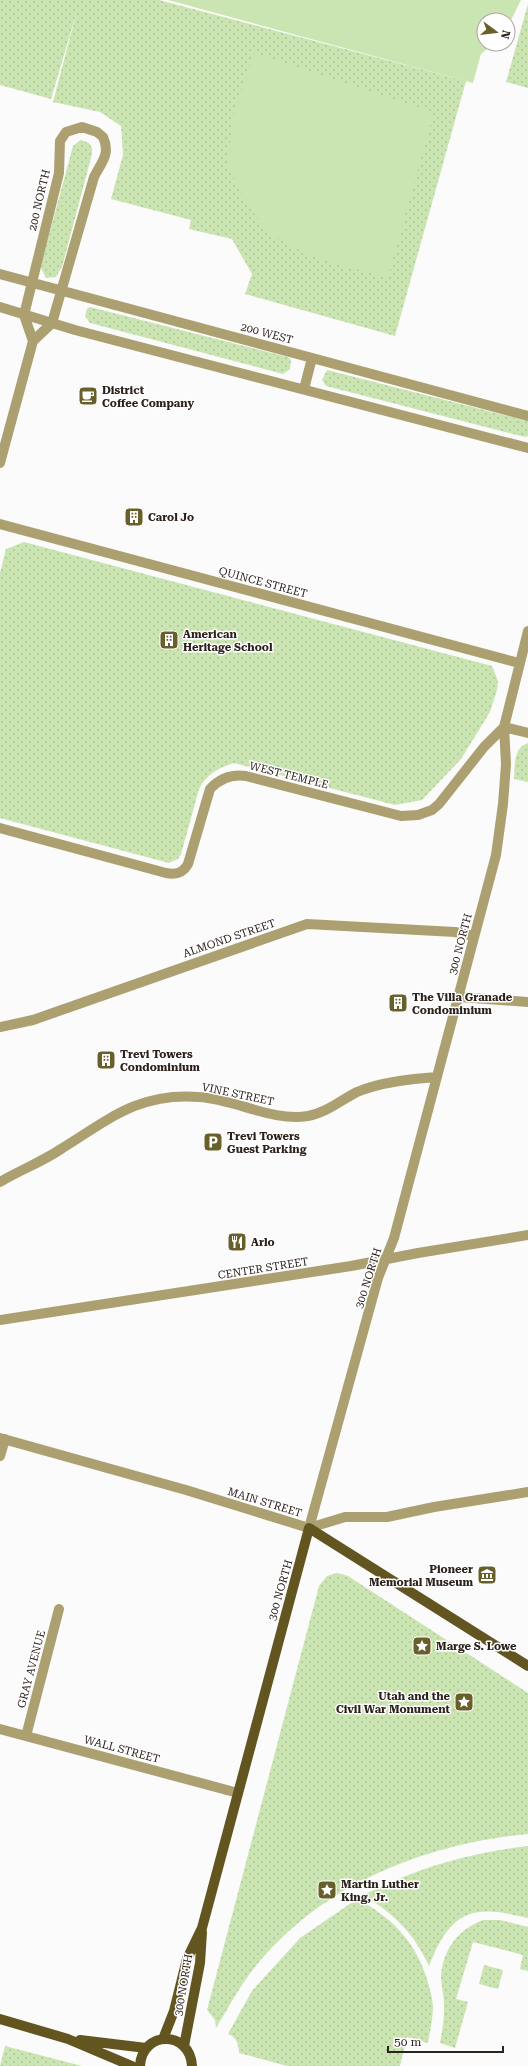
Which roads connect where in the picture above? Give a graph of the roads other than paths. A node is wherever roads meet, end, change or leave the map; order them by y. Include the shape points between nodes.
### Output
1 (0, 274) edge
2 (32, 282) junction
3 (61, 290) junction
4 (0, 307) edge
5 (24, 315) junction
6 (52, 323) junction
7 (33, 341) junction
8 (312, 358) junction
9 (304, 389) junction
10 (528, 416) edge
11 (528, 448) edge
12 (0, 463) edge
13 (0, 524) edge
14 (528, 632) edge
15 (519, 662) junction
16 (504, 727) junction
17 (528, 733) edge
18 (0, 828) edge
19 (474, 936) junction
20 (459, 997) junction
21 (528, 1002) edge
22 (0, 1026) edge
23 (437, 1077) junction
24 (0, 1182) edge
25 (528, 1235) edge
26 (385, 1259) junction
27 (0, 1320) edge
28 (2, 1438) edge
29 (0, 1456) edge
30 (528, 1492) edge
31 (309, 1528) junction
32 (59, 1609) dead end
33 (528, 1666) edge
34 (0, 1729) edge
35 (26, 1736) junction
36 (238, 1792) junction
37 (202, 1928) junction
38 (0, 2019) edge
39 (68, 2039) junction
40 (163, 2039) junction
41 (184, 2046) junction
42 (146, 2048) junction
43 (132, 2066) edge
44 (140, 2066) edge
45 (192, 2066) edge

1 - 2 street, 200 WEST
2 - 3 street, 200 WEST
2 - 3 street, 200 NORTH via 59,173 60,141 66,132 74,128 89,128 103,137 107,152 94,177
2 - 5 street, 200 NORTH
3 - 6 street, 200 NORTH
3 - 8 street, 200 WEST
4 - 5 street
5 - 6 street
5 - 7 street
6 - 7 street
6 - 9 street
7 - 12 street
8 - 9 street
8 - 10 street, 200 WEST
9 - 11 street
13 - 15 street, QUINCE STREET
14 - 15 street, 300 NORTH
15 - 16 street, 300 NORTH
16 - 17 street
16 - 18 street, WEST TEMPLE via 484,747 439,804 432,810 418,815 392,815 246,776 224,778 210,789 188,864 182,872 166,873
16 - 19 street, 300 NORTH via 506,764 498,842
19 - 20 street, 300 NORTH
19 - 22 street, ALMOND STREET via 447,932 307,924 34,1020
20 - 21 street
20 - 23 street, 300 NORTH
23 - 24 street, VINE STREET via 370,1088 320,1112 299,1116 280,1115 209,1098 162,1098 119,1112 61,1150
23 - 26 street, 300 NORTH via 394,1238
25 - 26 street, CENTER STREET
26 - 27 street, CENTER STREET
26 - 31 street, 300 NORTH
28 - 29 street
28 - 31 street, MAIN STREET
30 - 31 street, MAIN STREET via 388,1517 345,1517
31 - 33 main road
31 - 36 main road, 300 NORTH
32 - 35 street, GRAY AVENUE
34 - 35 street, WALL STREET
35 - 36 street, WALL STREET
36 - 37 main road, 300 NORTH
37 - 40 main road, 300 NORTH via 187,1959 174,2011
37 - 41 main road, 300 NORTH via 200,1963
38 - 39 main road
39 - 42 main road
39 - 43 main road
40 - 41 main road via 173,2040
40 - 42 main road
41 - 45 main road via 191,2056
42 - 44 main road

